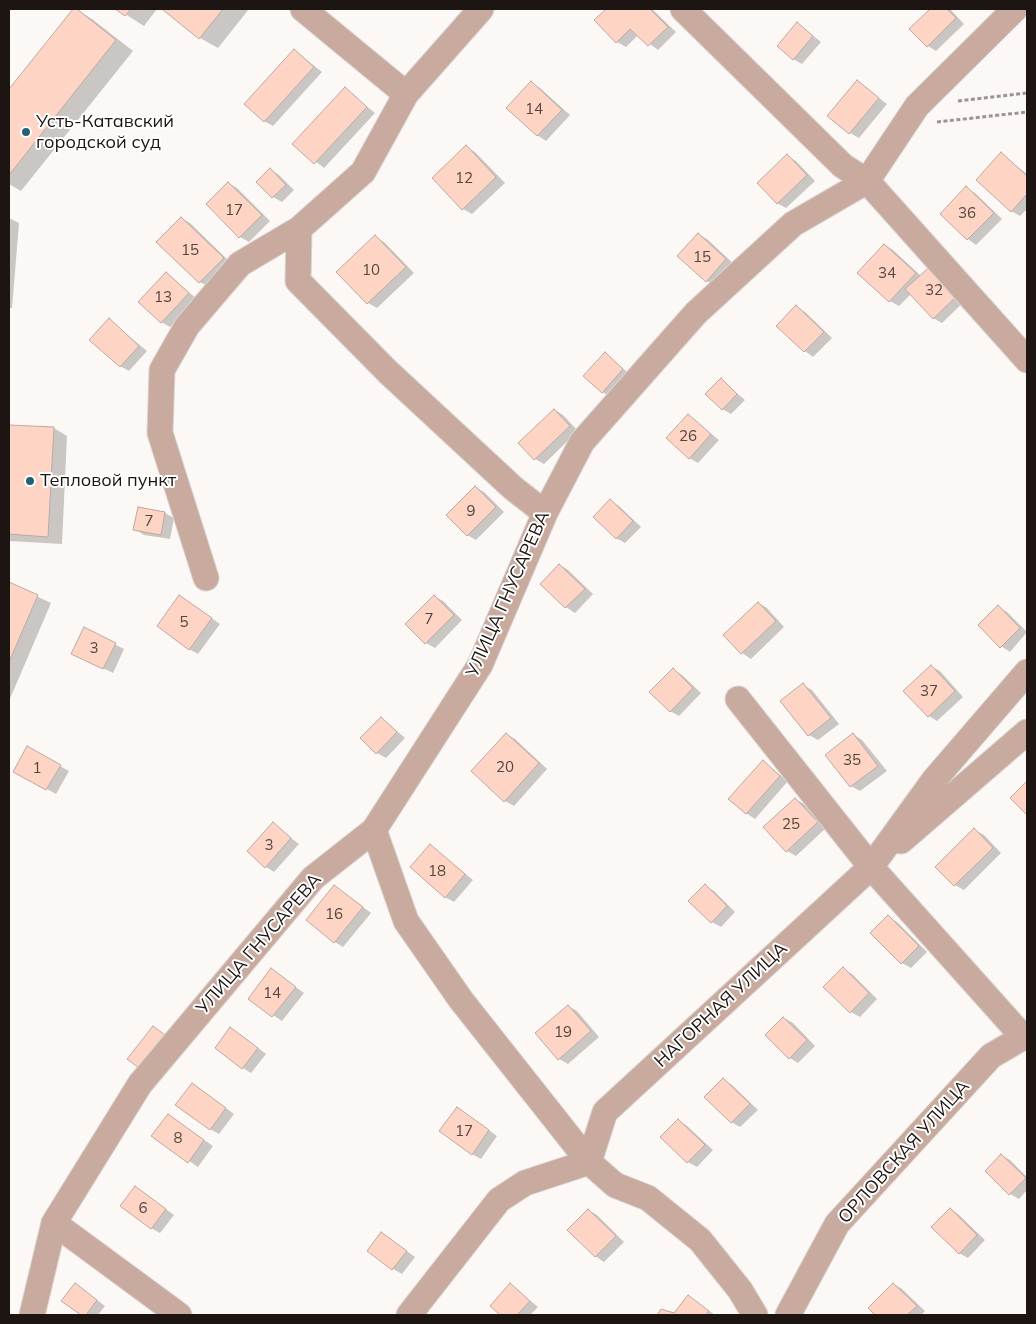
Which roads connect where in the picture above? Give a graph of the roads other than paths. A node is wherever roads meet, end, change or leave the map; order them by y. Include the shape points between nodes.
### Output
1 (303, 9) edge
2 (481, 9) edge
3 (683, 9) edge
4 (1015, 9) edge
5 (406, 94) junction
6 (867, 181) junction
7 (299, 229) junction
8 (1027, 360) edge
9 (545, 513) junction
10 (206, 578) dead end
11 (1027, 672) edge
12 (738, 699) dead end
13 (1027, 732) edge
14 (374, 830) junction
15 (871, 868) junction
16 (1026, 1037) edge
17 (589, 1162) junction
18 (54, 1223) junction
19 (32, 1315) edge
20 (179, 1315) edge
21 (409, 1315) edge
22 (755, 1315) edge
23 (788, 1315) edge

1 - 5 street
2 - 5 street
3 - 6 street via 843,166
4 - 6 street, УЛИЦА ГНУСАРЕВА via 917,106
5 - 7 street via 363,172
6 - 8 street
6 - 9 street, УЛИЦА ГНУСАРЕВА via 793,224 696,313 582,442
7 - 9 street via 298,281 388,372 513,488
7 - 10 street via 240,264 187,326 162,370 160,434
9 - 14 street, УЛИЦА ГНУСАРЕВА via 480,665
11 - 15 street, НАГОРНАЯ УЛИЦА via 934,780
12 - 15 street
13 - 15 street
14 - 17 street via 406,921 461,1000
14 - 18 street, УЛИЦА ГНУСАРЕВА via 313,878 140,1084
15 - 16 street
15 - 17 street, НАГОРНАЯ УЛИЦА via 606,1112
16 - 23 street, ОРЛОВСКАЯ УЛИЦА via 991,1056 837,1224
17 - 21 street via 526,1183 499,1200
17 - 22 street via 615,1185 648,1198 700,1240 740,1290
18 - 19 street, УЛИЦА ГНУСАРЕВА
18 - 20 street

